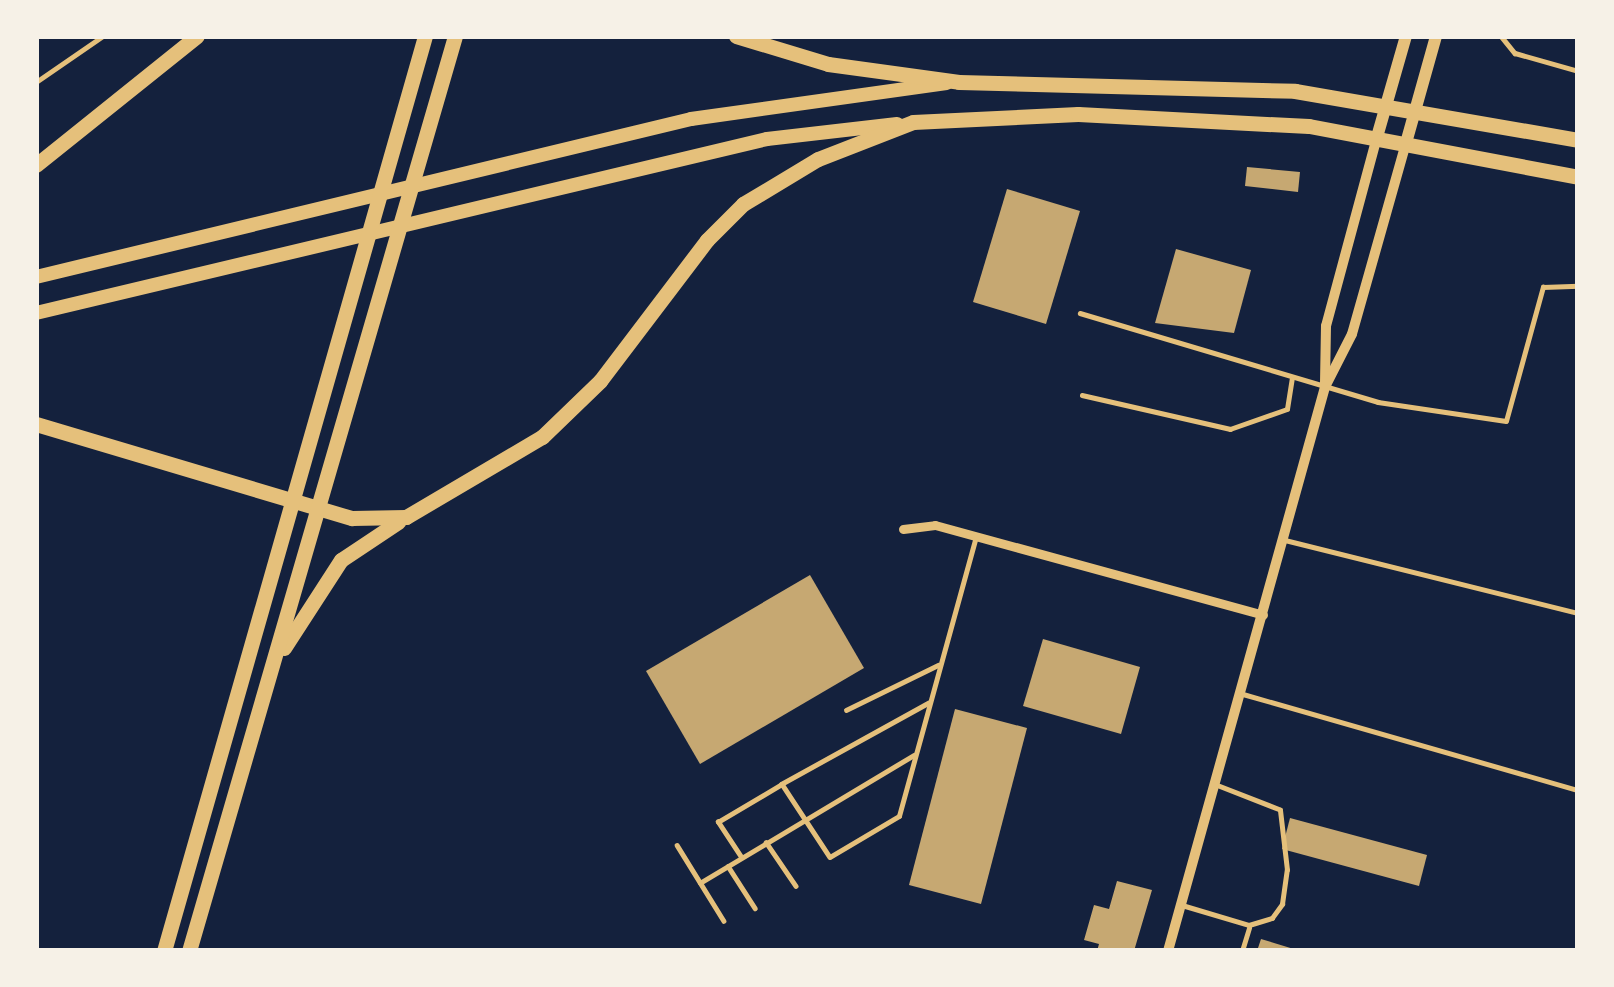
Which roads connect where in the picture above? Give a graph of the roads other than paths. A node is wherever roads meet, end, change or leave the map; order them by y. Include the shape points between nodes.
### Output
1 (103, 36) edge
2 (197, 36) edge
3 (425, 36) edge
4 (455, 36) edge
5 (736, 36) edge
6 (1406, 36) edge
7 (1436, 36) edge
8 (1501, 36) edge
9 (1578, 71) edge
10 (36, 82) edge
11 (958, 82) junction
12 (1386, 103) junction
13 (1416, 109) junction
14 (913, 122) junction
15 (1377, 137) junction
16 (1578, 140) edge
17 (1406, 143) junction
18 (36, 165) edge
19 (1578, 177) edge
20 (36, 277) edge
21 (1578, 286) edge
22 (36, 313) edge
23 (1081, 313) dead end
24 (1292, 379) junction
25 (1325, 387) junction
26 (1082, 395) dead end
27 (36, 424) edge
28 (288, 500) junction
29 (317, 508) junction
30 (406, 518) junction
31 (903, 529) dead end
32 (976, 536) junction
33 (1286, 540) junction
34 (1578, 613) edge
35 (1263, 615) junction
36 (940, 664) junction
37 (1243, 694) junction
38 (262, 700) junction
39 (928, 704) junction
40 (846, 710) dead end
41 (914, 755) junction
42 (782, 784) junction
43 (1216, 785) junction
44 (1578, 790) edge
45 (805, 818) junction
46 (766, 842) junction
47 (677, 845) dead end
48 (741, 857) junction
49 (728, 866) junction
50 (700, 883) junction
51 (796, 886) dead end
52 (1182, 905) junction
53 (755, 908) dead end
54 (724, 921) dead end
55 (1249, 925) junction
56 (164, 951) edge
57 (189, 951) edge
58 (1168, 951) edge
59 (1242, 951) edge

1 - 10 lane
2 - 18 highway
3 - 28 highway
4 - 29 highway
5 - 11 highway via 828,64
6 - 12 main road
7 - 13 main road
8 - 9 lane via 1515,52
11 - 12 highway via 1162,83
11 - 20 main road via 691,119
12 - 13 highway
12 - 15 main road
13 - 16 highway
13 - 17 main road
14 - 15 highway via 1078,114
14 - 22 main road via 767,139
14 - 30 highway via 818,159 743,204 600,381 542,437
15 - 17 highway
15 - 25 street via 1326,326
17 - 19 highway
17 - 25 street via 1352,334
21 - 25 lane via 1543,286 1506,421
23 - 24 lane
24 - 25 lane
24 - 26 lane via 1287,409 1230,428
25 - 33 street
27 - 28 highway
28 - 29 highway
28 - 56 highway
29 - 30 highway via 376,521
29 - 38 highway
30 - 38 highway via 366,538 322,584
31 - 32 street via 934,524
32 - 35 street
32 - 36 lane
33 - 34 lane
33 - 35 street
35 - 37 street
36 - 39 lane
36 - 40 lane
37 - 43 street
37 - 44 lane
38 - 57 highway
39 - 41 lane
39 - 42 lane
41 - 45 lane
41 - 45 lane via 899,816 830,857
42 - 45 lane
42 - 48 lane via 718,822
43 - 52 street
43 - 55 lane via 1280,810 1282,904 1272,918
45 - 46 lane
46 - 48 lane
46 - 51 lane
47 - 50 lane
48 - 49 lane
49 - 50 lane
49 - 53 lane
50 - 54 lane
52 - 55 lane
52 - 58 street
55 - 59 lane

